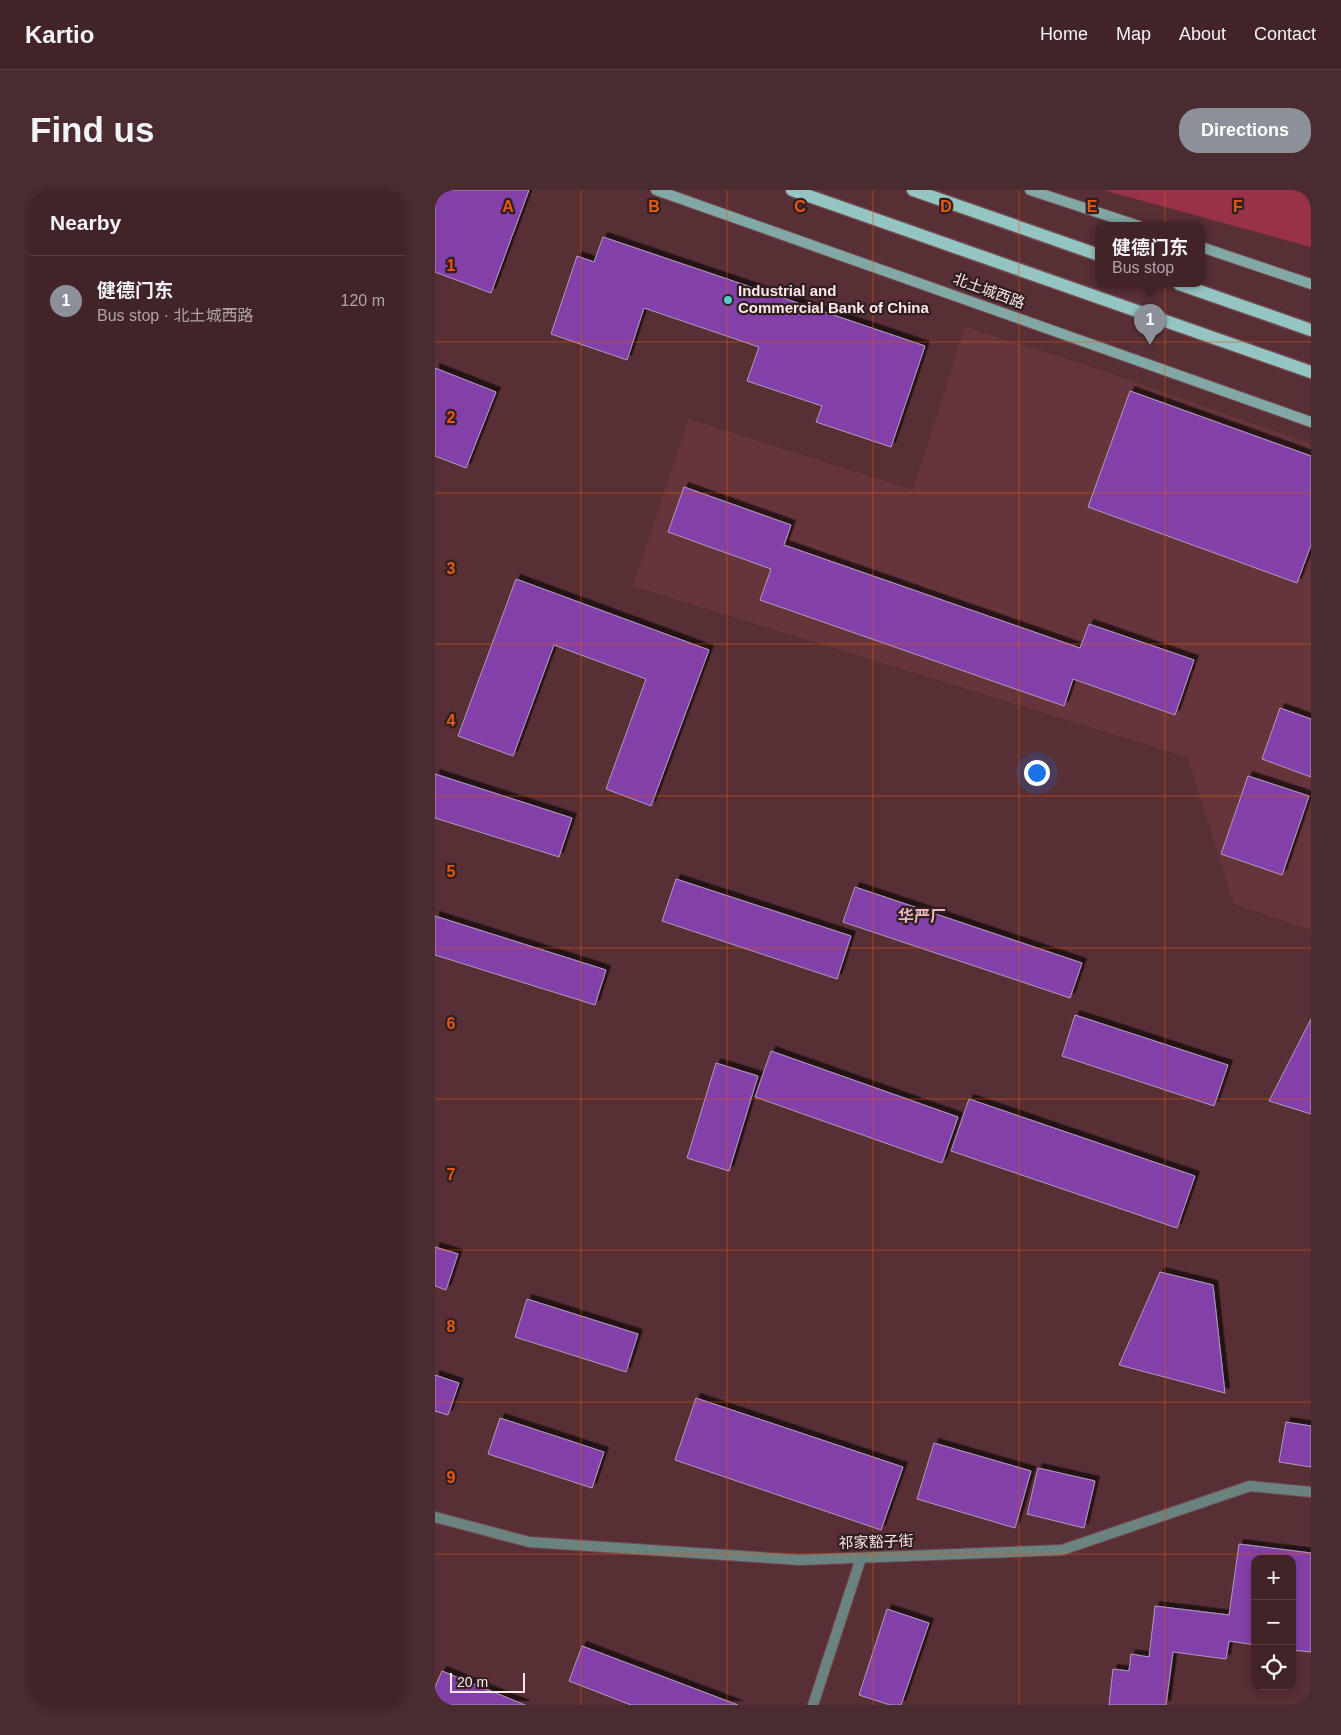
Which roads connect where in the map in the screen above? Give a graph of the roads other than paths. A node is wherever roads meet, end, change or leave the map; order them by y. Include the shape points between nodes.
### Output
1 (656, 190) edge
2 (792, 190) edge
3 (913, 190) edge
4 (1030, 190) edge
5 (1127, 222) edge
6 (1205, 248) edge
7 (1095, 254) edge
8 (1311, 284) edge
9 (1188, 287) edge
10 (1311, 330) edge
11 (1311, 372) edge
12 (1311, 422) edge
13 (1311, 1492) edge
14 (435, 1517) edge
15 (861, 1558) junction
16 (813, 1705) edge

1 - 12 street, 北土城西路
2 - 11 main road, 北土城西路
3 - 7 main road
4 - 5 street
6 - 8 street
9 - 10 main road
13 - 15 street, 祁家豁子街 via 1250,1486 1061,1550
14 - 15 street, 祁家豁子街 via 529,1542 800,1560
15 - 16 street

